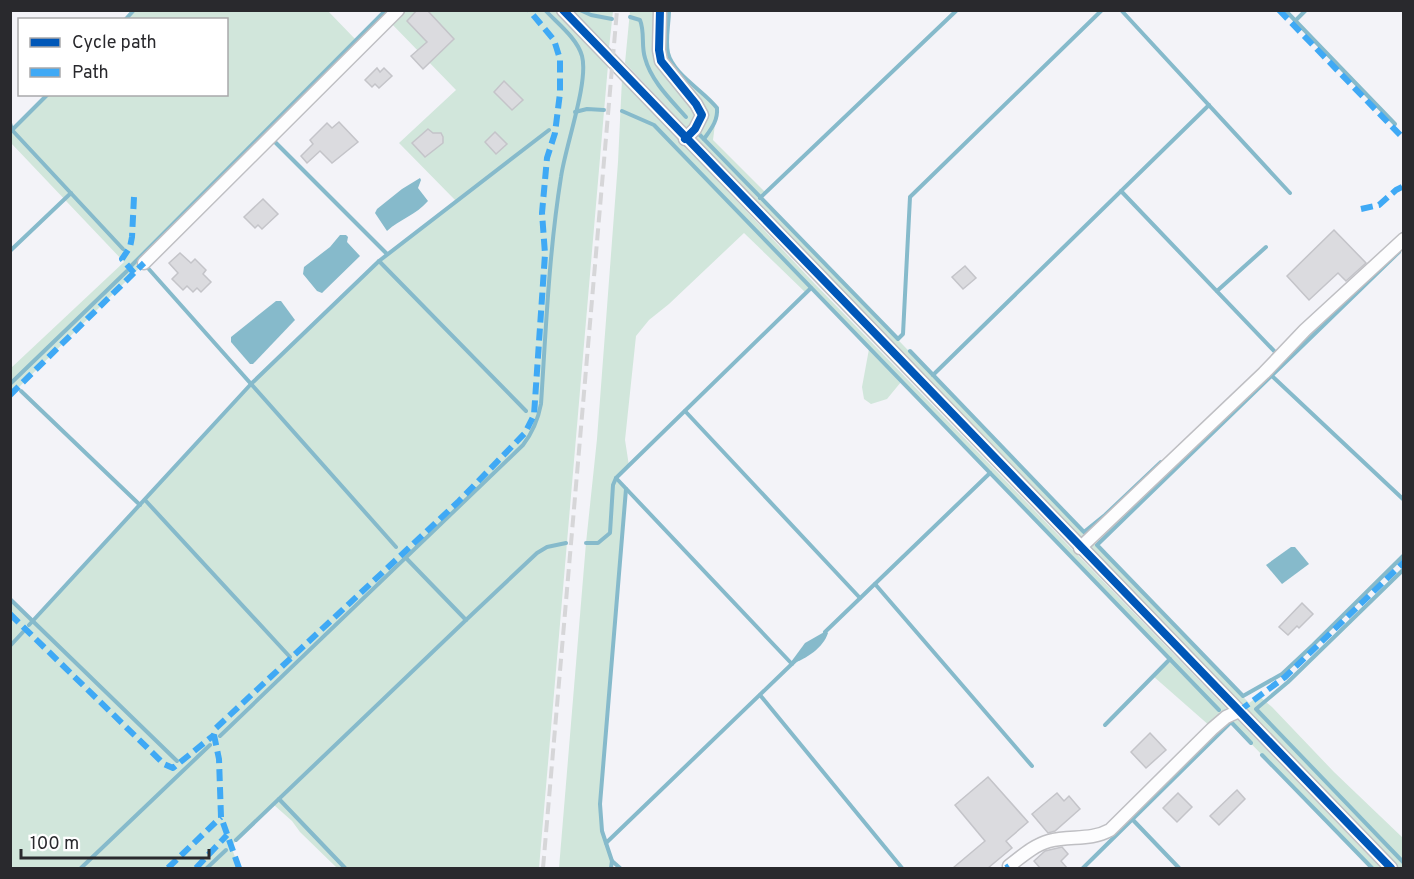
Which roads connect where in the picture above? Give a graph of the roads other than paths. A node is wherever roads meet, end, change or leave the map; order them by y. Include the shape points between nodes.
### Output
1 (398, 10) edge
2 (563, 10) edge
3 (660, 10) edge
4 (685, 139) junction
5 (1404, 239) edge
6 (144, 264) dead end
7 (1080, 548) junction
8 (1239, 711) junction
9 (1009, 866) dead end
10 (1391, 868) edge

1 - 6 street
2 - 4 street
3 - 4 street via 661,61 702,115
4 - 7 street
5 - 7 street
7 - 8 street
8 - 9 street via 1212,729 1110,830 1100,836 1051,840
8 - 10 street

